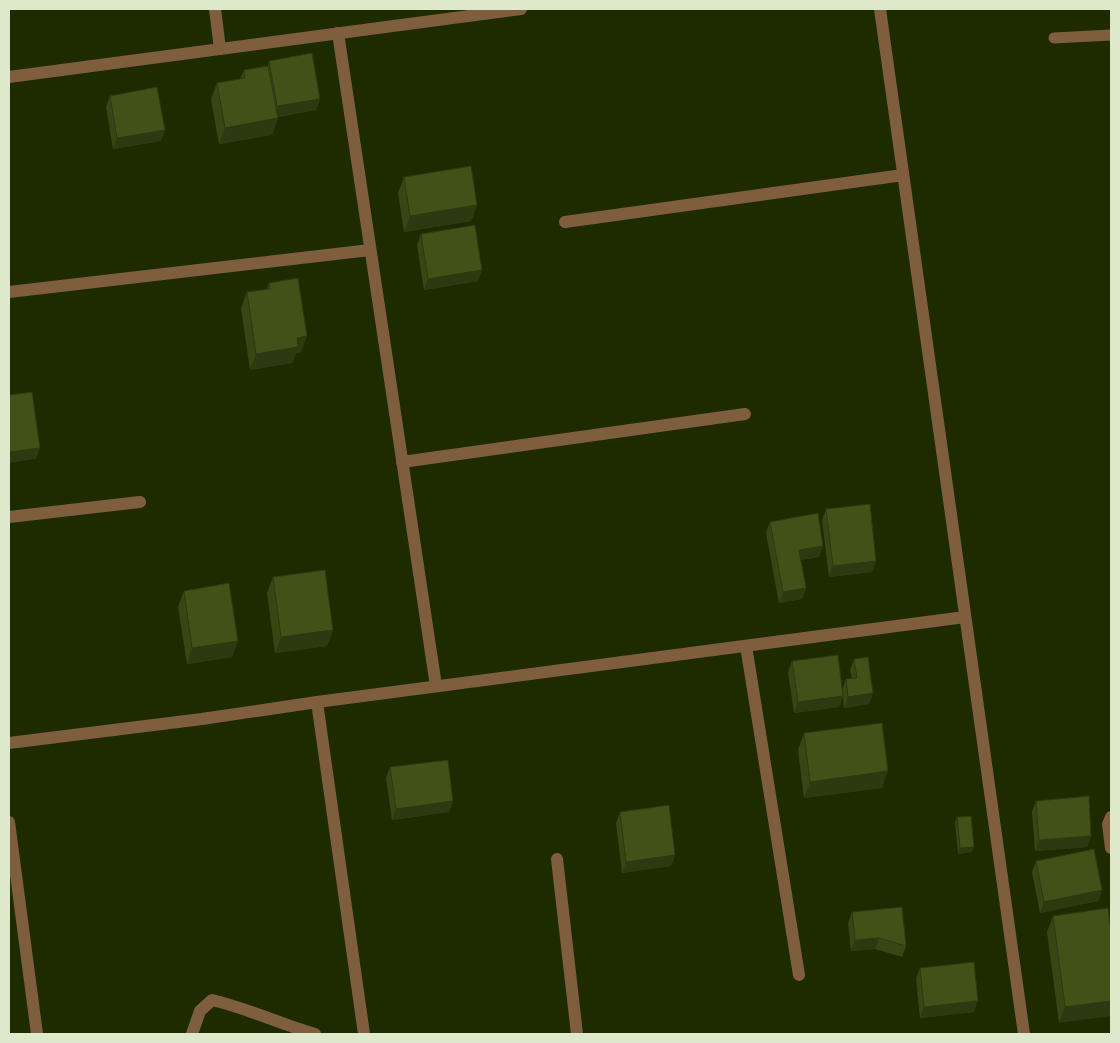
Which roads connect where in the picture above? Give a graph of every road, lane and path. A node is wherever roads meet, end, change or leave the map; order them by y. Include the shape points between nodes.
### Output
1 (215, 9) edge
2 (520, 9) edge
3 (880, 9) edge
4 (338, 33) junction
5 (1111, 35) edge
6 (1054, 38) dead end
7 (220, 48) junction
8 (9, 77) edge
9 (903, 175) junction
10 (565, 222) dead end
11 (370, 250) junction
12 (9, 292) edge
13 (745, 414) dead end
14 (402, 462) junction
15 (140, 502) dead end
16 (9, 517) edge
17 (965, 617) junction
18 (746, 646) junction
19 (436, 686) junction
20 (317, 702) junction
21 (9, 743) edge
22 (1111, 817) edge
23 (9, 822) edge
24 (1111, 848) edge
25 (557, 859) dead end
26 (799, 975) dead end
27 (37, 1034) edge
28 (192, 1034) edge
29 (315, 1034) edge
30 (364, 1034) edge
31 (577, 1034) edge
32 (1024, 1034) edge

1 - 7 street
2 - 4 street
3 - 9 street
4 - 7 street
4 - 11 street
5 - 6 lane
7 - 8 street
9 - 10 street
9 - 17 street
11 - 12 street
11 - 14 street
13 - 14 street
14 - 19 street
15 - 16 street
17 - 18 street
17 - 32 street
18 - 19 street
18 - 26 street
19 - 20 street
20 - 21 street
20 - 30 street
22 - 24 street via 1108,824
23 - 27 street
25 - 31 street
28 - 29 street via 200,1012 212,1000

